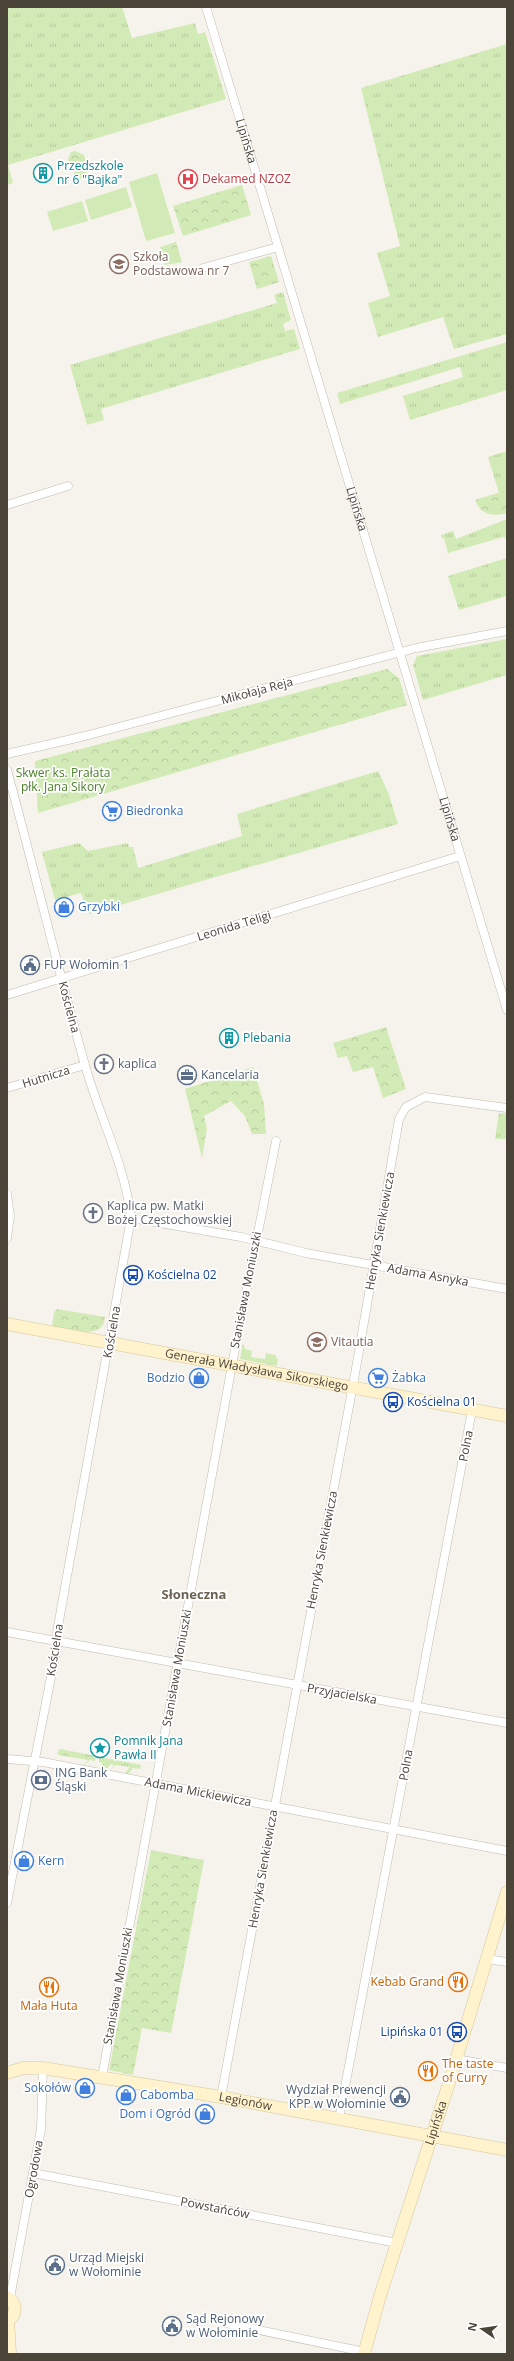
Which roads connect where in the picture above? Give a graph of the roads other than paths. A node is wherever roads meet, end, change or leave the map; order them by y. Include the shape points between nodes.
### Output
1 (206, 7) edge
2 (278, 247) junction
3 (203, 268) dead end
4 (68, 486) dead end
5 (7, 505) edge
6 (507, 631) edge
7 (400, 653) junction
8 (7, 754) edge
9 (7, 770) edge
10 (460, 856) junction
11 (61, 978) junction
12 (7, 994) edge
13 (507, 1010) edge
14 (85, 1065) junction
15 (7, 1088) edge
16 (507, 1108) edge
17 (276, 1141) dead end
18 (7, 1194) edge
19 (131, 1218) junction
20 (7, 1238) edge
21 (256, 1240) junction
22 (374, 1266) junction
23 (507, 1289) edge
24 (7, 1324) edge
25 (110, 1343) junction
26 (232, 1365) junction
27 (352, 1387) junction
28 (472, 1410) junction
29 (507, 1416) edge
30 (7, 1632) edge
31 (58, 1641) junction
32 (178, 1663) junction
33 (296, 1686) junction
34 (417, 1707) junction
35 (507, 1723) edge
36 (7, 1759) edge
37 (34, 1762) junction
38 (155, 1784) junction
39 (274, 1806) junction
40 (394, 1829) junction
41 (507, 1851) edge
42 (507, 1892) edge
43 (7, 1903) edge
44 (487, 1959) junction
45 (507, 1962) edge
46 (456, 2059) junction
47 (43, 2068) junction
48 (507, 2068) edge
49 (7, 2073) edge
50 (102, 2077) junction
51 (221, 2097) junction
52 (339, 2119) junction
53 (432, 2135) junction
54 (507, 2150) edge
55 (34, 2173) junction
56 (397, 2243) junction
57 (15, 2270) junction
58 (7, 2283) edge
59 (8, 2298) edge
60 (8, 2321) edge
61 (220, 2322) dead end
62 (9, 2353) edge
63 (365, 2353) edge

1 - 2 street, Lipińska
2 - 3 street
2 - 7 street, Lipińska
4 - 5 street
6 - 7 street, Mikołaja Reja
7 - 8 street, Mikołaja Reja
7 - 10 street, Lipińska
9 - 11 street, Kościelna
10 - 11 street, Leonida Teligi
10 - 13 street, Lipińska
11 - 12 street, Leonida Teligi
11 - 14 street, Kościelna
14 - 15 street, Hutnicza
14 - 19 street, Kościelna via 121,1167
16 - 22 street, Henryka Sienkiewicza via 432,1097 419,1099 406,1107 399,1119
17 - 21 street, Stanisława Moniuszki
18 - 20 street via 10,1216
19 - 21 street, Adama Asnyka
19 - 25 street, Kościelna
21 - 22 street, Adama Asnyka
21 - 26 street, Stanisława Moniuszki
22 - 23 street, Adama Asnyka
22 - 27 street, Henryka Sienkiewicza
24 - 25 street, Generała Władysława Sikorskiego
25 - 26 street, Generała Władysława Sikorskiego
25 - 31 street, Kościelna via 57,1632
26 - 27 street, Generała Władysława Sikorskiego
26 - 32 street, Stanisława Moniuszki
27 - 28 street, Generała Władysława Sikorskiego
27 - 33 street, Henryka Sienkiewicza
28 - 29 street, Generała Władysława Sikorskiego
28 - 34 street, Polna
30 - 31 street, Przyjacielska
31 - 32 street, Przyjacielska
31 - 37 street, Kościelna
32 - 33 street, Przyjacielska
32 - 38 street, Stanisława Moniuszki
33 - 34 street, Przyjacielska
33 - 39 street, Henryka Sienkiewicza
34 - 35 street, Przyjacielska
34 - 40 street, Polna
36 - 37 street, Adama Mickiewicza
37 - 38 street, Adama Mickiewicza
37 - 43 street, Kościelna
38 - 39 street, Adama Mickiewicza
38 - 50 street, Stanisława Moniuszki
39 - 40 street, Adama Mickiewicza
39 - 51 street, Henryka Sienkiewicza
40 - 41 street, Adama Mickiewicza
40 - 52 street, Polna
42 - 44 street, Lipińska
44 - 45 street
44 - 46 street, Lipińska
46 - 48 street
46 - 53 street, Lipińska
47 - 49 street, Legionów via 23,2068
47 - 50 street, Legionów
47 - 55 street, Ogrodowa via 41,2129
50 - 51 street, Legionów
51 - 52 street, Legionów
52 - 53 street, Legionów
53 - 54 street, Legionów
53 - 56 street, Lipińska
55 - 56 street, Powstańców
55 - 57 street, Ogrodowa
56 - 63 street, Lipińska
57 - 58 street, Ogrodowa
57 - 59 street, Ogrodowa
59 - 60 street via 14,2303 15,2311
60 - 62 street
61 - 63 street

